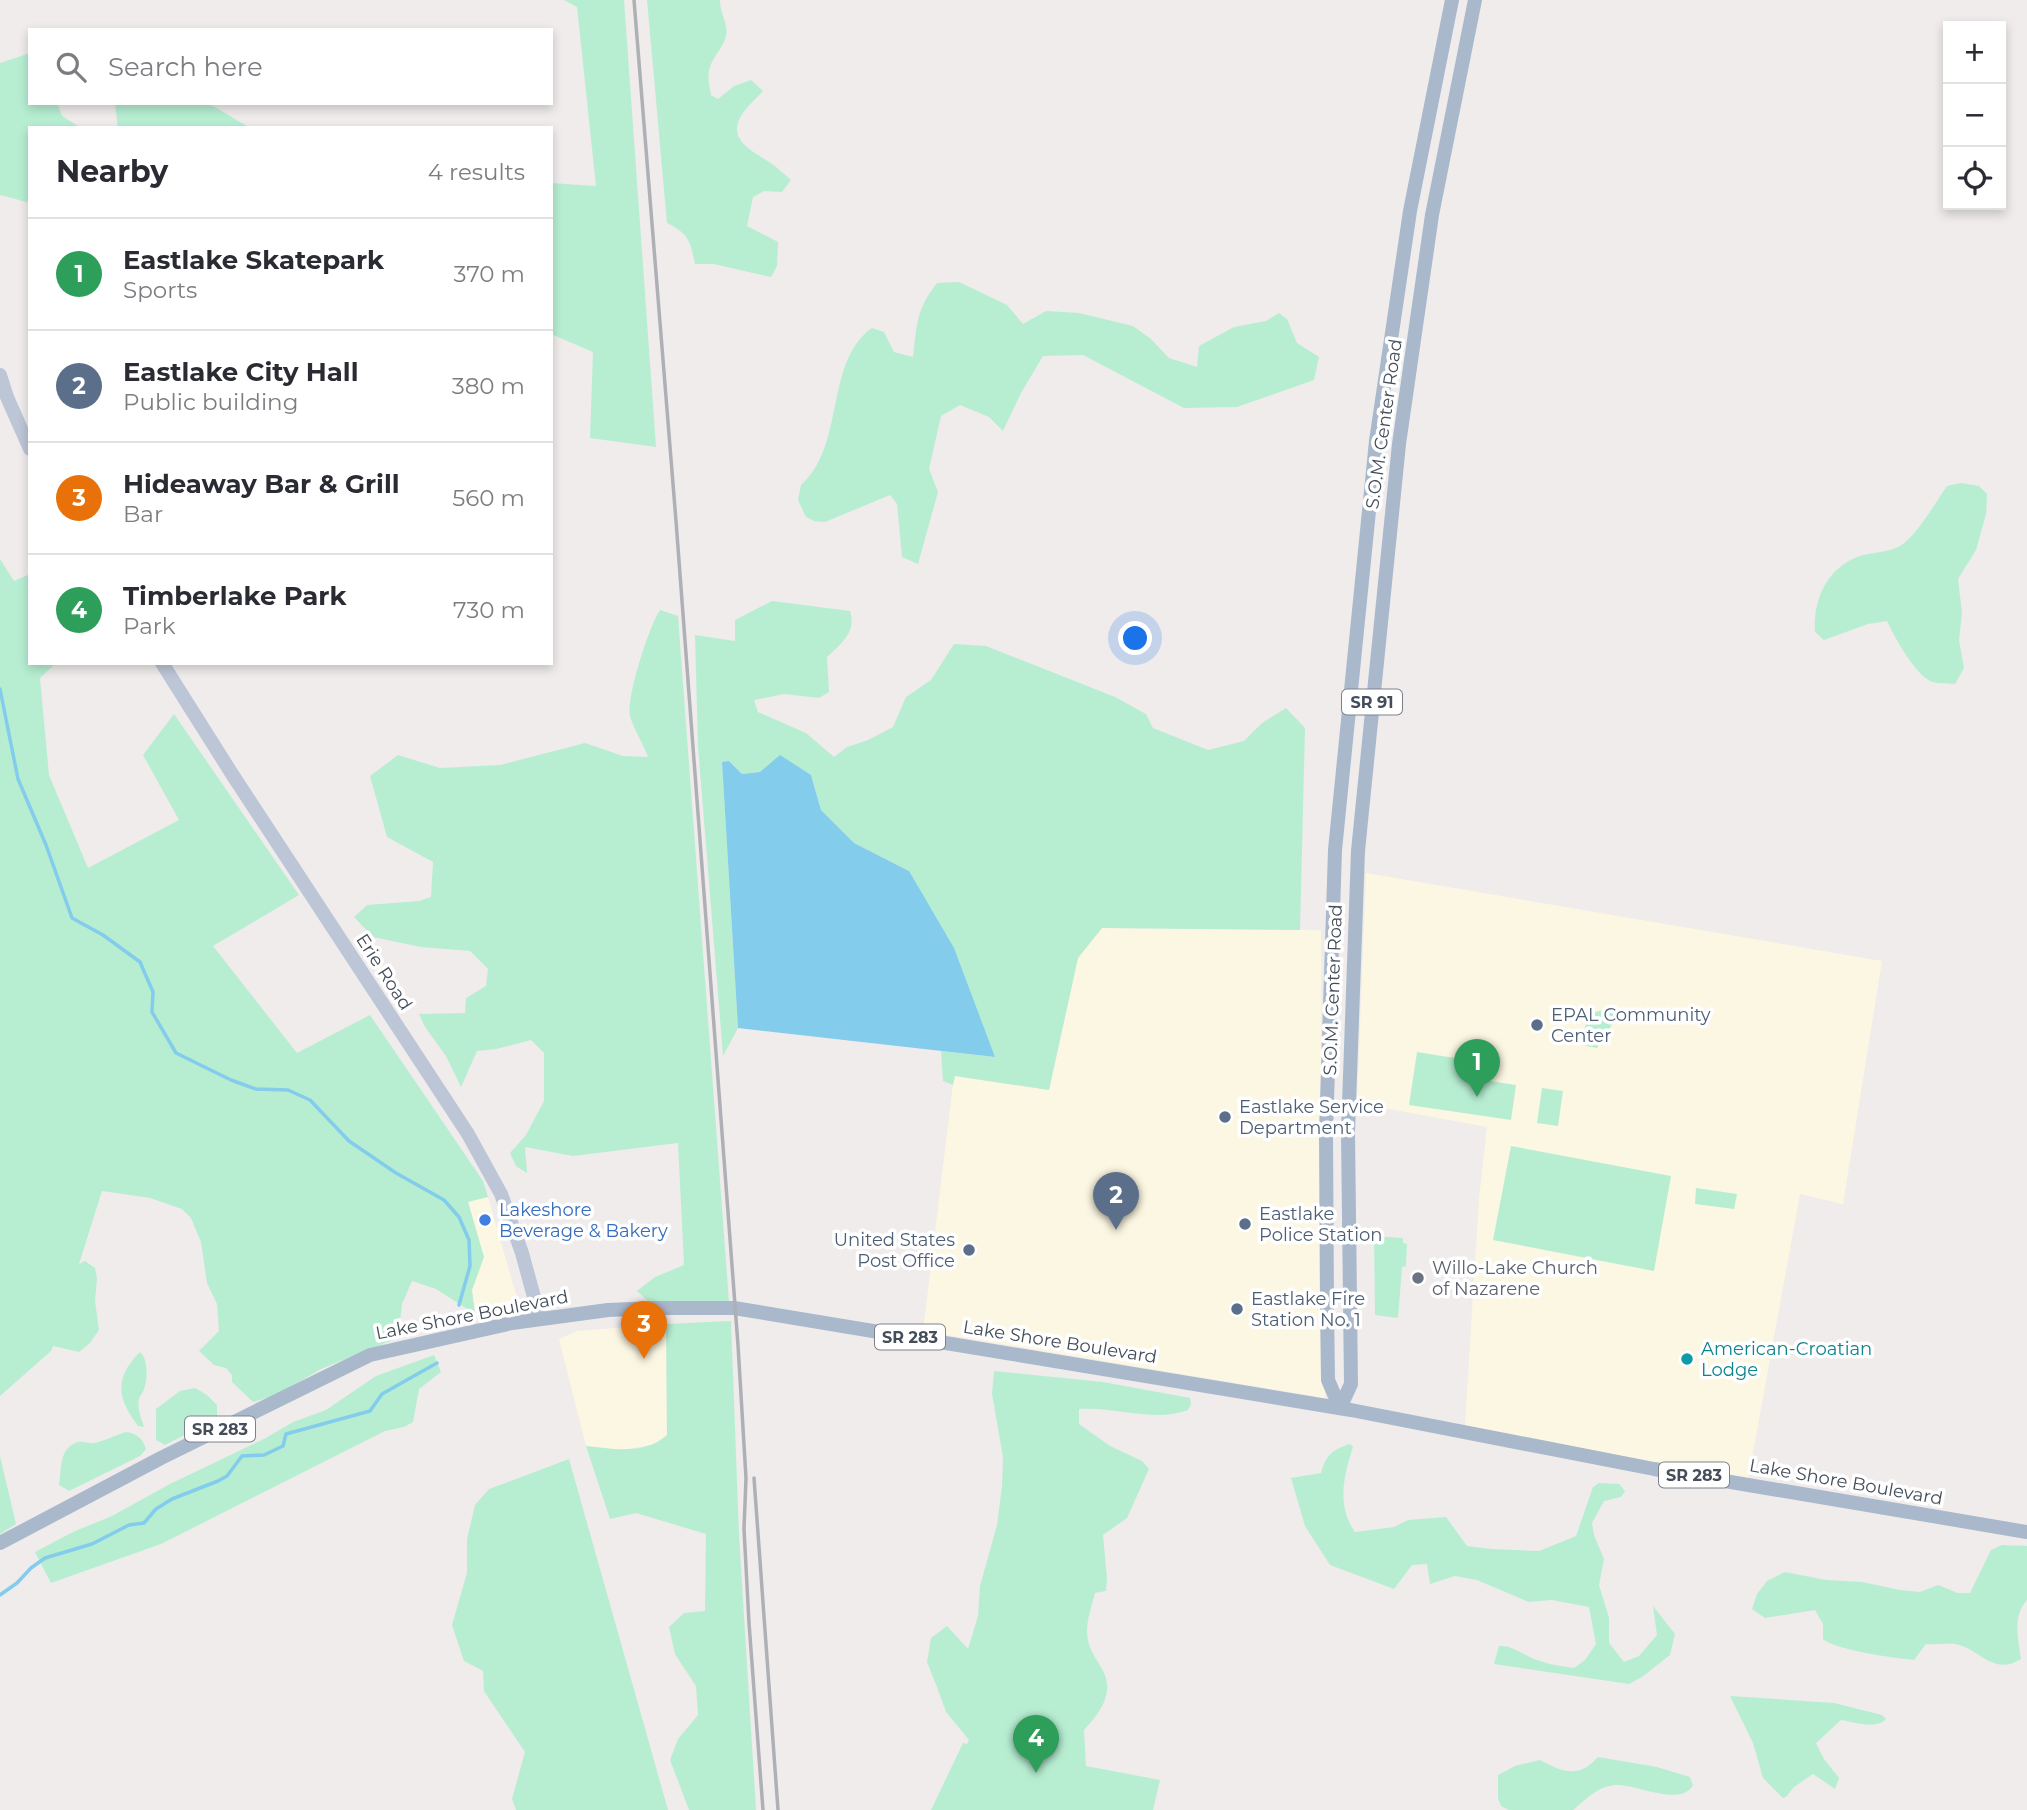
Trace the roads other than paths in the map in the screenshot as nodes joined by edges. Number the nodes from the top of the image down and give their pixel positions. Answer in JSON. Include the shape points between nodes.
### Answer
{"nodes":[{"id":1,"x":1452,"y":0,"type":"edge"},
{"id":2,"x":1475,"y":0,"type":"edge"},
{"id":3,"x":0,"y":375,"type":"edge"},
{"id":4,"x":28,"y":444,"type":"edge"},
{"id":5,"x":163,"y":665,"type":"edge"},
{"id":6,"x":540,"y":1319,"type":"junction"},
{"id":7,"x":1340,"y":1408,"type":"junction"},
{"id":8,"x":2027,"y":1532,"type":"edge"},
{"id":9,"x":0,"y":1543,"type":"edge"}],
"edges":[{"from":1,"to":7,"type":"main road","name":"S.O.M. Center Road","number":"SR 91","via":[[1410,211],[1376,441],[1335,850],[1326,1132],[1327,1307],[1328,1380]]},
{"from":2,"to":7,"type":"main road","name":"S.O.M. Center Road","number":"SR 91","via":[[1432,215],[1399,444],[1372,696],[1351,1006],[1351,1384]]},
{"from":3,"to":4,"type":"street"},
{"from":5,"to":6,"type":"street","name":"Erie Road","via":[[468,1134],[501,1194]]},
{"from":6,"to":7,"type":"main road","name":"Lake Shore Boulevard","number":"SR 283","via":[[608,1310],[734,1308]]},
{"from":6,"to":9,"type":"main road","name":"Lake Shore Boulevard","number":"SR 283","via":[[370,1355]]},
{"from":7,"to":8,"type":"main road","name":"Lake Shore Boulevard","number":"SR 283","via":[[1654,1469]]}]}
